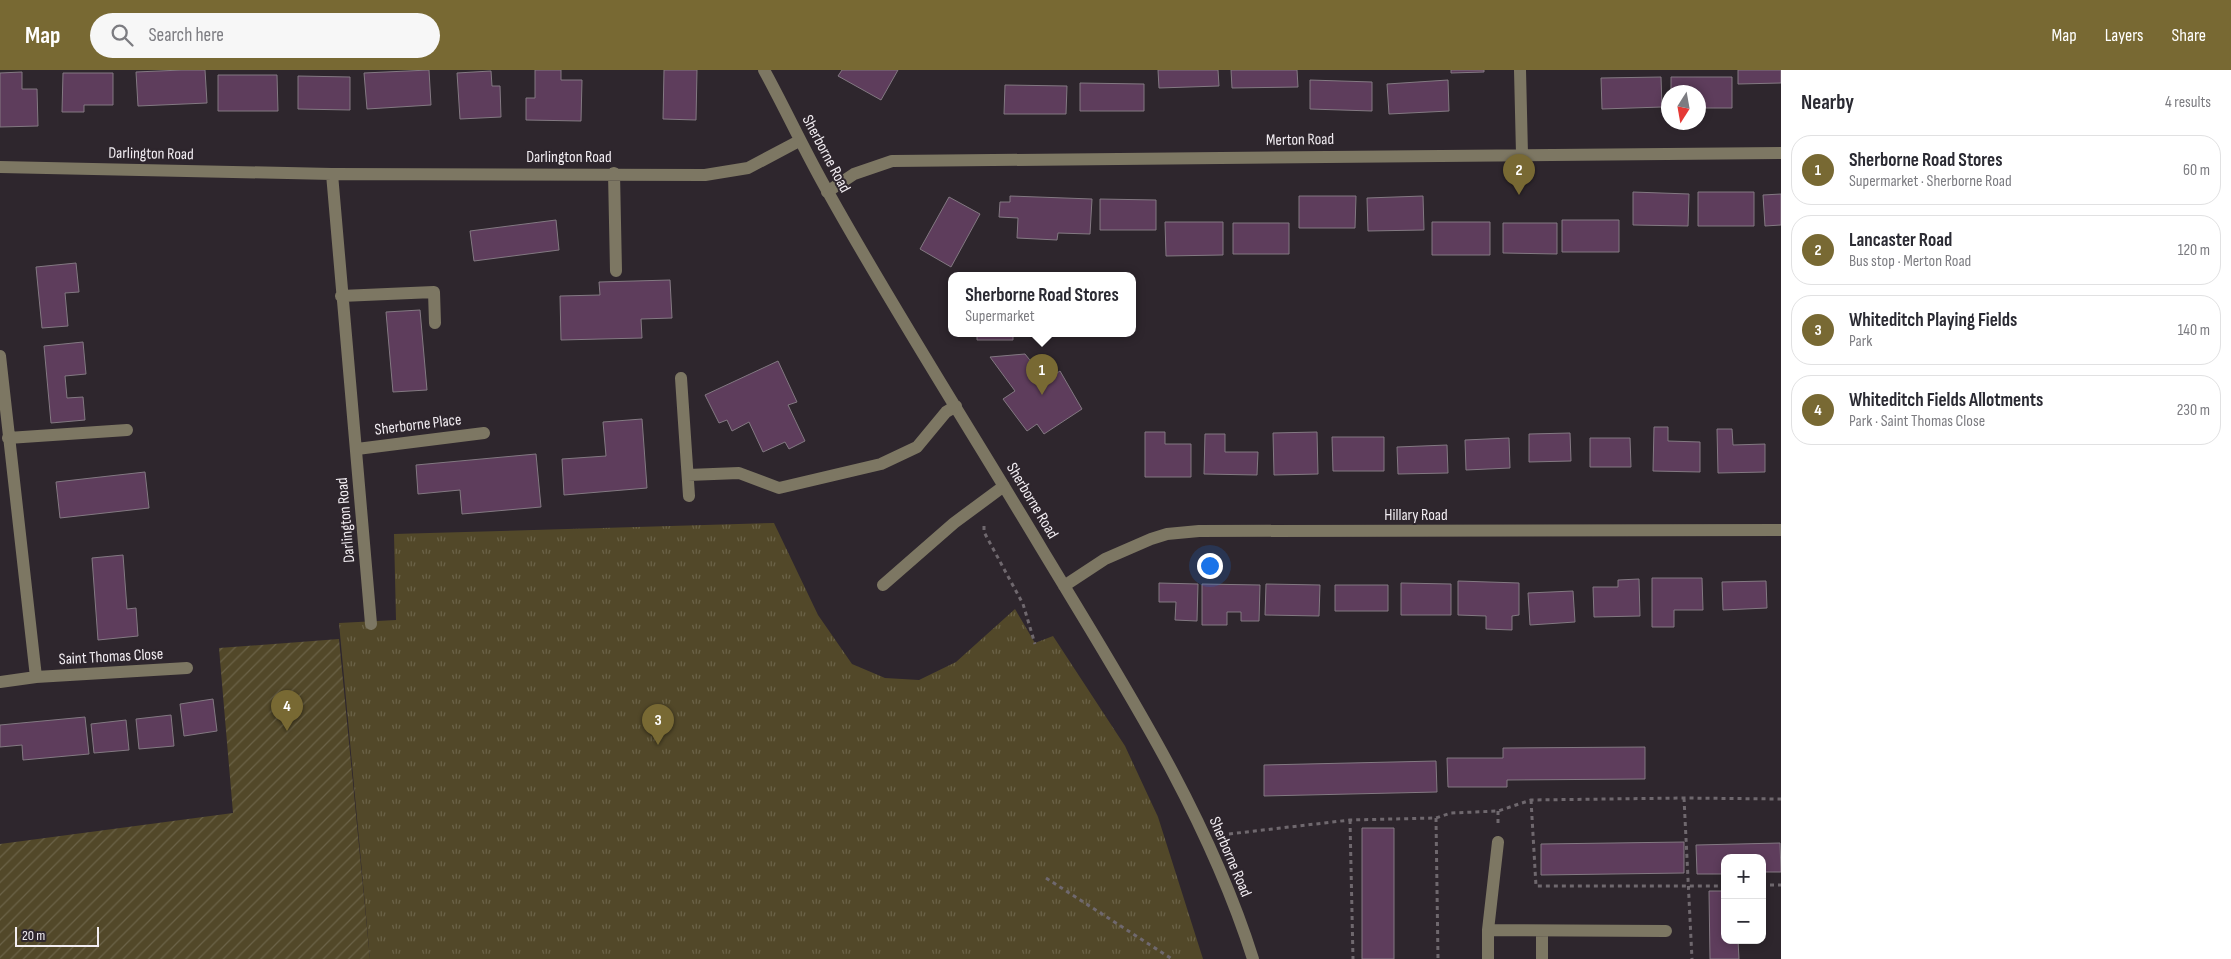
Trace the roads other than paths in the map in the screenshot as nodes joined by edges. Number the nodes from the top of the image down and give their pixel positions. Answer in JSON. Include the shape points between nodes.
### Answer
{"nodes":[{"id":1,"x":764,"y":70,"type":"edge"},
{"id":2,"x":1520,"y":70,"type":"edge"},
{"id":3,"x":799,"y":141,"type":"junction"},
{"id":4,"x":1781,"y":153,"type":"edge"},
{"id":5,"x":1522,"y":154,"type":"junction"},
{"id":6,"x":0,"y":167,"type":"edge"},
{"id":7,"x":614,"y":173,"type":"junction"},
{"id":8,"x":332,"y":174,"type":"junction"},
{"id":9,"x":827,"y":192,"type":"junction"},
{"id":10,"x":616,"y":271,"type":"dead end"},
{"id":11,"x":341,"y":296,"type":"junction"},
{"id":12,"x":435,"y":323,"type":"dead end"},
{"id":13,"x":0,"y":356,"type":"edge"},
{"id":14,"x":681,"y":378,"type":"dead end"},
{"id":15,"x":956,"y":406,"type":"junction"},
{"id":16,"x":127,"y":430,"type":"dead end"},
{"id":17,"x":484,"y":433,"type":"dead end"},
{"id":18,"x":8,"y":438,"type":"junction"},
{"id":19,"x":357,"y":449,"type":"junction"},
{"id":20,"x":688,"y":475,"type":"junction"},
{"id":21,"x":1004,"y":486,"type":"junction"},
{"id":22,"x":689,"y":496,"type":"dead end"},
{"id":23,"x":1781,"y":530,"type":"edge"},
{"id":24,"x":883,"y":585,"type":"dead end"},
{"id":25,"x":1064,"y":586,"type":"junction"},
{"id":26,"x":371,"y":624,"type":"dead end"},
{"id":27,"x":187,"y":668,"type":"dead end"},
{"id":28,"x":36,"y":677,"type":"junction"},
{"id":29,"x":0,"y":682,"type":"edge"},
{"id":30,"x":1498,"y":842,"type":"dead end"},
{"id":31,"x":1488,"y":930,"type":"junction"},
{"id":32,"x":1542,"y":931,"type":"junction"},
{"id":33,"x":1666,"y":931,"type":"dead end"},
{"id":34,"x":1253,"y":959,"type":"edge"},
{"id":35,"x":1488,"y":959,"type":"edge"},
{"id":36,"x":1542,"y":959,"type":"edge"}],
"edges":[{"from":1,"to":3,"type":"street","name":"Sherborne Road"},
{"from":2,"to":5,"type":"street"},
{"from":3,"to":7,"type":"street","name":"Darlington Road","via":[[748,168],[705,174]]},
{"from":3,"to":9,"type":"street","name":"Sherborne Road"},
{"from":4,"to":5,"type":"street","name":"Merton Road"},
{"from":5,"to":9,"type":"street","name":"Merton Road","via":[[892,161],[854,174]]},
{"from":6,"to":8,"type":"street","name":"Darlington Road"},
{"from":7,"to":8,"type":"street","name":"Darlington Road"},
{"from":7,"to":10,"type":"street"},
{"from":8,"to":11,"type":"street","name":"Darlington Road"},
{"from":9,"to":15,"type":"street","name":"Sherborne Road"},
{"from":11,"to":12,"type":"street","via":[[434,292]]},
{"from":11,"to":19,"type":"street","name":"Darlington Road"},
{"from":13,"to":18,"type":"street","name":"Saint Thomas Close"},
{"from":14,"to":20,"type":"street"},
{"from":15,"to":20,"type":"street","via":[[946,412],[917,447],[880,464],[779,488],[739,473]]},
{"from":15,"to":21,"type":"street","name":"Sherborne Road"},
{"from":16,"to":18,"type":"street"},
{"from":17,"to":19,"type":"street","name":"Sherborne Place"},
{"from":18,"to":28,"type":"street","name":"Saint Thomas Close"},
{"from":19,"to":26,"type":"street","name":"Darlington Road"},
{"from":20,"to":22,"type":"street"},
{"from":21,"to":24,"type":"street","via":[[954,523]]},
{"from":21,"to":25,"type":"street","name":"Sherborne Road"},
{"from":23,"to":25,"type":"street","name":"Hillary Road","via":[[1199,531],[1151,539],[1105,559]]},
{"from":25,"to":34,"type":"street","name":"Sherborne Road","via":[[1182,790],[1208,843]]},
{"from":27,"to":28,"type":"street","name":"Saint Thomas Close"},
{"from":28,"to":29,"type":"street","name":"Saint Thomas Close"},
{"from":30,"to":31,"type":"street"},
{"from":31,"to":32,"type":"street"},
{"from":31,"to":35,"type":"street"},
{"from":32,"to":33,"type":"street"},
{"from":32,"to":36,"type":"street"}]}
